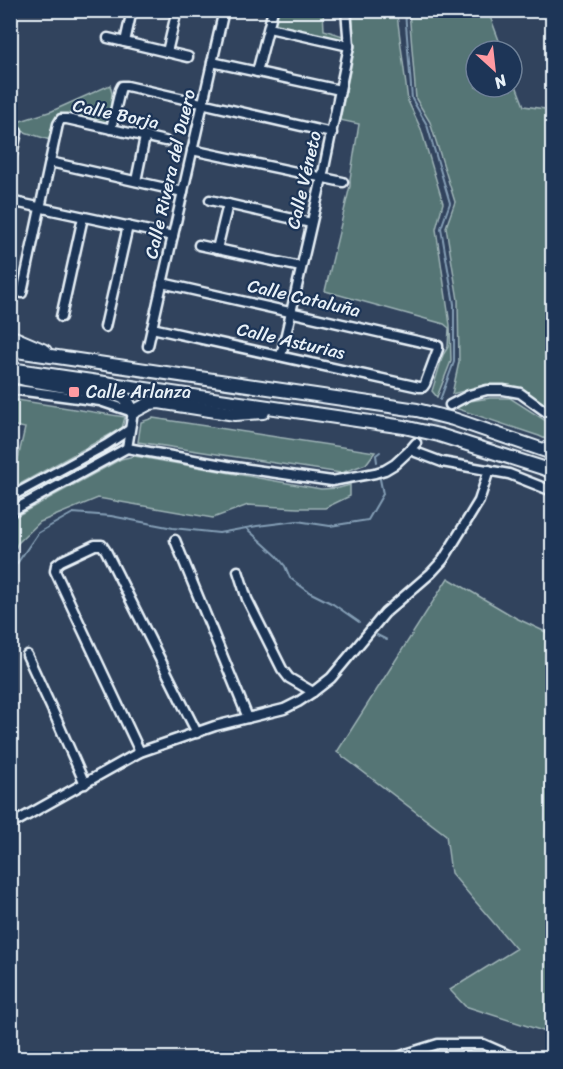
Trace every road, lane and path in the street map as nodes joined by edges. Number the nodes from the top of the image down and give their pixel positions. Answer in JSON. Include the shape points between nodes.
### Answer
{"nodes":[{"id":1,"x":132,"y":10,"type":"edge"},
{"id":2,"x":177,"y":10,"type":"edge"},
{"id":3,"x":224,"y":10,"type":"edge"},
{"id":4,"x":273,"y":10,"type":"edge"},
{"id":5,"x":346,"y":10,"type":"edge"},
{"id":6,"x":269,"y":28,"type":"junction"},
{"id":7,"x":108,"y":38,"type":"dead end"},
{"id":8,"x":125,"y":42,"type":"junction"},
{"id":9,"x":349,"y":46,"type":"junction"},
{"id":10,"x":167,"y":52,"type":"junction"},
{"id":11,"x":188,"y":57,"type":"dead end"},
{"id":12,"x":212,"y":62,"type":"junction"},
{"id":13,"x":257,"y":72,"type":"junction"},
{"id":14,"x":340,"y":90,"type":"junction"},
{"id":15,"x":204,"y":105,"type":"junction"},
{"id":16,"x":111,"y":129,"type":"junction"},
{"id":17,"x":17,"y":132,"type":"dead end"},
{"id":18,"x":332,"y":133,"type":"junction"},
{"id":19,"x":145,"y":137,"type":"junction"},
{"id":20,"x":165,"y":141,"type":"dead end"},
{"id":21,"x":192,"y":150,"type":"junction"},
{"id":22,"x":50,"y":162,"type":"junction"},
{"id":23,"x":10,"y":163,"type":"edge"},
{"id":24,"x":322,"y":178,"type":"junction"},
{"id":25,"x":136,"y":181,"type":"junction"},
{"id":26,"x":343,"y":182,"type":"dead end"},
{"id":27,"x":183,"y":192,"type":"junction"},
{"id":28,"x":210,"y":200,"type":"dead end"},
{"id":29,"x":10,"y":201,"type":"edge"},
{"id":30,"x":228,"y":204,"type":"junction"},
{"id":31,"x":40,"y":207,"type":"junction"},
{"id":32,"x":83,"y":216,"type":"junction"},
{"id":33,"x":311,"y":223,"type":"junction"},
{"id":34,"x":128,"y":226,"type":"junction"},
{"id":35,"x":173,"y":236,"type":"junction"},
{"id":36,"x":199,"y":245,"type":"dead end"},
{"id":37,"x":217,"y":249,"type":"junction"},
{"id":38,"x":301,"y":267,"type":"junction"},
{"id":39,"x":162,"y":283,"type":"junction"},
{"id":40,"x":22,"y":293,"type":"dead end"},
{"id":41,"x":291,"y":312,"type":"junction"},
{"id":42,"x":61,"y":316,"type":"dead end"},
{"id":43,"x":105,"y":327,"type":"dead end"},
{"id":44,"x":152,"y":328,"type":"junction"},
{"id":45,"x":10,"y":336,"type":"edge"},
{"id":46,"x":148,"y":346,"type":"dead end"},
{"id":47,"x":10,"y":350,"type":"edge"},
{"id":48,"x":54,"y":356,"type":"junction"},
{"id":49,"x":281,"y":356,"type":"junction"},
{"id":50,"x":10,"y":369,"type":"edge"},
{"id":51,"x":10,"y":375,"type":"edge"},
{"id":52,"x":423,"y":387,"type":"joint"},
{"id":53,"x":10,"y":388,"type":"edge"},
{"id":54,"x":450,"y":405,"type":"tunnel mouth"},
{"id":55,"x":286,"y":410,"type":"junction"},
{"id":56,"x":133,"y":412,"type":"junction"},
{"id":57,"x":552,"y":416,"type":"edge"},
{"id":58,"x":129,"y":430,"type":"junction"},
{"id":59,"x":106,"y":445,"type":"junction"},
{"id":60,"x":127,"y":448,"type":"junction"},
{"id":61,"x":552,"y":453,"type":"edge"},
{"id":62,"x":112,"y":456,"type":"junction"},
{"id":63,"x":489,"y":470,"type":"junction"},
{"id":64,"x":552,"y":472,"type":"edge"},
{"id":65,"x":552,"y":492,"type":"edge"},
{"id":66,"x":10,"y":497,"type":"edge"},
{"id":67,"x":10,"y":512,"type":"edge"},
{"id":68,"x":175,"y":540,"type":"dead end"},
{"id":69,"x":238,"y":571,"type":"dead end"},
{"id":70,"x":27,"y":655,"type":"dead end"},
{"id":71,"x":313,"y":692,"type":"junction"},
{"id":72,"x":248,"y":718,"type":"junction"},
{"id":73,"x":197,"y":733,"type":"junction"},
{"id":74,"x":140,"y":752,"type":"junction"},
{"id":75,"x":85,"y":784,"type":"junction"},
{"id":76,"x":10,"y":825,"type":"edge"},
{"id":77,"x":396,"y":1059,"type":"edge"},
{"id":78,"x":515,"y":1059,"type":"edge"}],
"edges":[{"from":1,"to":8,"type":"street"},
{"from":2,"to":10,"type":"street"},
{"from":3,"to":12,"type":"street","name":"Calle Rivera del Duero"},
{"from":4,"to":6,"type":"street"},
{"from":5,"to":9,"type":"street","name":"Calle Véneto"},
{"from":6,"to":9,"type":"street"},
{"from":6,"to":13,"type":"street"},
{"from":7,"to":8,"type":"street"},
{"from":8,"to":10,"type":"street"},
{"from":9,"to":14,"type":"street","name":"Calle Véneto"},
{"from":10,"to":11,"type":"street"},
{"from":12,"to":13,"type":"street"},
{"from":12,"to":15,"type":"street","name":"Calle Rivera del Duero"},
{"from":13,"to":14,"type":"street"},
{"from":14,"to":18,"type":"street","name":"Calle Véneto"},
{"from":15,"to":16,"type":"street","via":[[122,86]]},
{"from":15,"to":18,"type":"street"},
{"from":15,"to":21,"type":"street","name":"Calle Rivera del Duero"},
{"from":16,"to":19,"type":"street","name":"Calle Borja"},
{"from":16,"to":22,"type":"street","name":"Calle Borja","via":[[61,119]]},
{"from":17,"to":23,"type":"street"},
{"from":18,"to":24,"type":"street","name":"Calle Véneto"},
{"from":19,"to":20,"type":"street","name":"Calle Borja"},
{"from":19,"to":25,"type":"street"},
{"from":21,"to":24,"type":"street"},
{"from":21,"to":27,"type":"street","name":"Calle Rivera del Duero"},
{"from":22,"to":25,"type":"street"},
{"from":22,"to":31,"type":"street"},
{"from":24,"to":26,"type":"street"},
{"from":24,"to":33,"type":"street","name":"Calle Véneto"},
{"from":25,"to":27,"type":"street"},
{"from":27,"to":35,"type":"street","name":"Calle Rivera del Duero"},
{"from":28,"to":30,"type":"street"},
{"from":29,"to":31,"type":"street"},
{"from":30,"to":33,"type":"street"},
{"from":30,"to":37,"type":"street"},
{"from":31,"to":32,"type":"street"},
{"from":31,"to":40,"type":"street"},
{"from":32,"to":34,"type":"street"},
{"from":32,"to":42,"type":"street"},
{"from":33,"to":38,"type":"street","name":"Calle Véneto"},
{"from":34,"to":35,"type":"street"},
{"from":34,"to":43,"type":"street"},
{"from":35,"to":39,"type":"street","name":"Calle Rivera del Duero"},
{"from":36,"to":37,"type":"street"},
{"from":37,"to":38,"type":"street"},
{"from":38,"to":41,"type":"street","name":"Calle Véneto"},
{"from":39,"to":41,"type":"street","name":"Calle Cataluña"},
{"from":39,"to":44,"type":"street","name":"Calle Rivera del Duero"},
{"from":41,"to":49,"type":"street","name":"Calle Véneto"},
{"from":41,"to":52,"type":"street","name":"Calle Cataluña","via":[[438,346]]},
{"from":44,"to":46,"type":"street","name":"Calle Rivera del Duero"},
{"from":44,"to":49,"type":"street","name":"Calle Asturias"},
{"from":45,"to":48,"type":"highway"},
{"from":47,"to":48,"type":"highway"},
{"from":48,"to":61,"type":"highway","via":[[417,410]]},
{"from":49,"to":52,"type":"street","name":"Calle Asturias"},
{"from":50,"to":55,"type":"highway"},
{"from":51,"to":56,"type":"highway","via":[[118,395],[125,398]]},
{"from":53,"to":56,"type":"street","via":[[100,401]]},
{"from":54,"to":57,"type":"street","via":[[469,395],[503,390],[520,393]]},
{"from":55,"to":56,"type":"highway","via":[[235,414],[159,402]]},
{"from":55,"to":64,"type":"highway","via":[[439,435]]},
{"from":56,"to":58,"type":"street"},
{"from":58,"to":59,"type":"street"},
{"from":58,"to":60,"type":"street"},
{"from":59,"to":62,"type":"street","via":[[106,452]]},
{"from":59,"to":66,"type":"street"},
{"from":60,"to":62,"type":"street"},
{"from":60,"to":63,"type":"street","via":[[332,481],[385,470],[413,446],[442,462]]},
{"from":62,"to":67,"type":"street"},
{"from":63,"to":65,"type":"street"},
{"from":63,"to":71,"type":"street","via":[[479,501],[443,560],[385,613],[331,678]]},
{"from":68,"to":72,"type":"street"},
{"from":69,"to":71,"type":"street","via":[[247,599],[282,669],[289,678]]},
{"from":70,"to":75,"type":"street"},
{"from":71,"to":72,"type":"street","via":[[284,709]]},
{"from":72,"to":73,"type":"street"},
{"from":73,"to":74,"type":"street"},
{"from":73,"to":74,"type":"street","via":[[106,551],[102,545],[95,545],[61,561],[55,571]]},
{"from":74,"to":75,"type":"street"},
{"from":75,"to":76,"type":"street"},
{"from":77,"to":78,"type":"street","via":[[438,1044],[483,1044]]}]}
